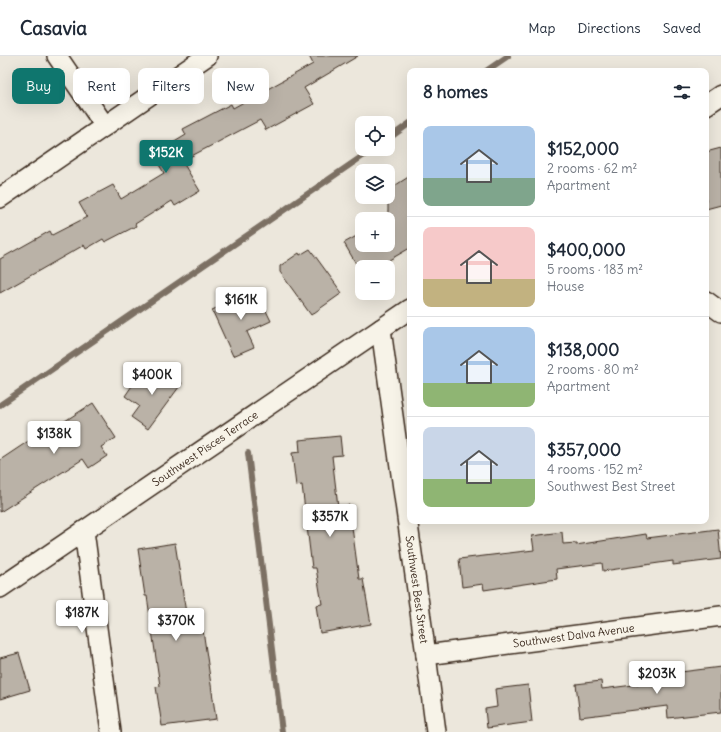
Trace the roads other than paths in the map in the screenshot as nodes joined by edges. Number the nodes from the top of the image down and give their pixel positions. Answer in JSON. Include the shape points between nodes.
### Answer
{"nodes":[{"id":1,"x":56,"y":56,"type":"edge"},
{"id":2,"x":207,"y":56,"type":"edge"},
{"id":3,"x":721,"y":95,"type":"edge"},
{"id":4,"x":709,"y":103,"type":"edge"},
{"id":5,"x":105,"y":126,"type":"junction"},
{"id":6,"x":0,"y":198,"type":"edge"},
{"id":7,"x":709,"y":303,"type":"edge"},
{"id":8,"x":407,"y":311,"type":"edge"},
{"id":9,"x":721,"y":312,"type":"edge"},
{"id":10,"x":381,"y":329,"type":"junction"},
{"id":11,"x":407,"y":517,"type":"edge"},
{"id":12,"x":408,"y":524,"type":"edge"},
{"id":13,"x":84,"y":531,"type":"junction"},
{"id":14,"x":0,"y":588,"type":"edge"},
{"id":15,"x":721,"y":616,"type":"edge"},
{"id":16,"x":426,"y":655,"type":"junction"},
{"id":17,"x":111,"y":732,"type":"edge"},
{"id":18,"x":436,"y":732,"type":"edge"}],
"edges":[{"from":1,"to":5,"type":"street"},
{"from":2,"to":5,"type":"street"},
{"from":3,"to":4,"type":"street"},
{"from":5,"to":6,"type":"street"},
{"from":7,"to":9,"type":"street"},
{"from":8,"to":10,"type":"street","name":"Southwest Pisces Terrace"},
{"from":10,"to":11,"type":"street","name":"Southwest Best Street"},
{"from":10,"to":13,"type":"street","name":"Southwest Pisces Terrace"},
{"from":12,"to":16,"type":"street","name":"Southwest Best Street"},
{"from":13,"to":14,"type":"street","name":"Southwest Pisces Terrace"},
{"from":13,"to":17,"type":"street"},
{"from":15,"to":16,"type":"street","name":"Southwest Dalva Avenue"},
{"from":16,"to":18,"type":"street","name":"Southwest Best Street"}]}
